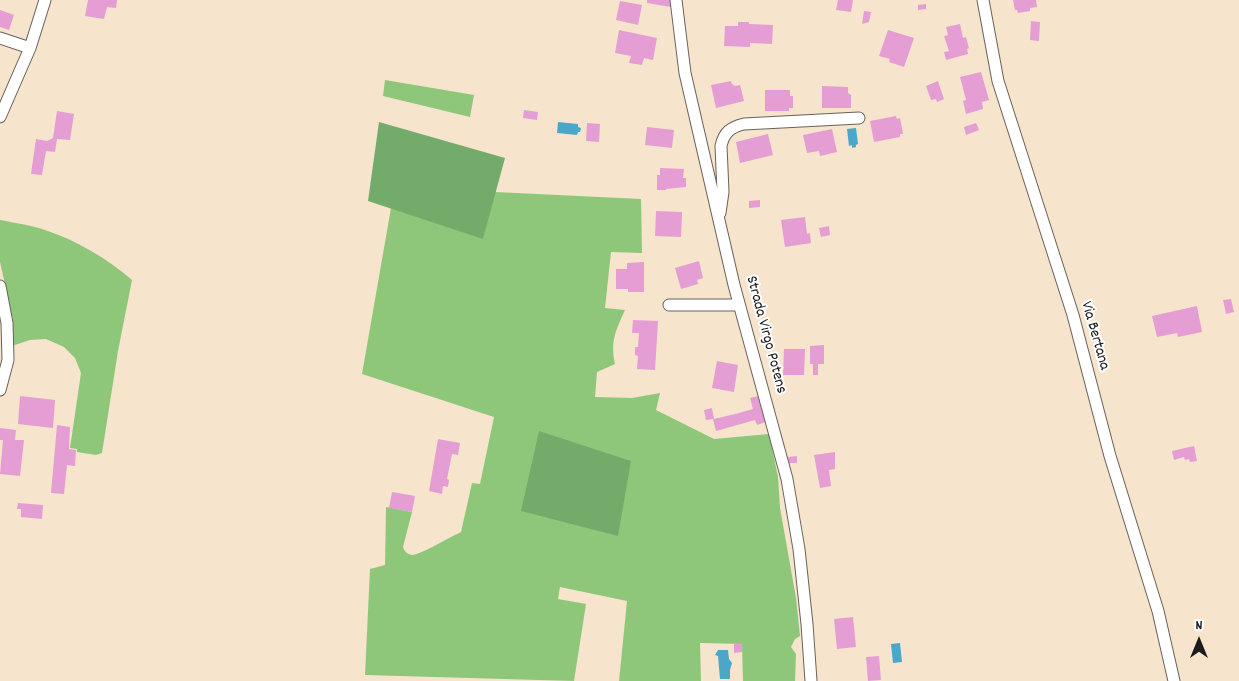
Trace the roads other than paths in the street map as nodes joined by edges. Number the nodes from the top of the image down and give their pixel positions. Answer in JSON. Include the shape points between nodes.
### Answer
{"nodes":[{"id":1,"x":45,"y":0,"type":"edge"},
{"id":2,"x":676,"y":0,"type":"edge"},
{"id":3,"x":983,"y":0,"type":"edge"},
{"id":4,"x":0,"y":38,"type":"edge"},
{"id":5,"x":30,"y":48,"type":"junction"},
{"id":6,"x":0,"y":117,"type":"edge"},
{"id":7,"x":859,"y":118,"type":"dead end"},
{"id":8,"x":719,"y":219,"type":"junction"},
{"id":9,"x":0,"y":286,"type":"edge"},
{"id":10,"x":669,"y":305,"type":"dead end"},
{"id":11,"x":739,"y":305,"type":"junction"},
{"id":12,"x":0,"y":390,"type":"edge"},
{"id":13,"x":811,"y":681,"type":"edge"},
{"id":14,"x":1174,"y":681,"type":"edge"}],
"edges":[{"from":1,"to":5,"type":"street"},
{"from":2,"to":8,"type":"street","name":"Strada Virgo Potens","via":[[685,73]]},
{"from":3,"to":14,"type":"street","name":"Via Bertana","via":[[998,81],[1073,315],[1110,456],[1158,611]]},
{"from":4,"to":5,"type":"street"},
{"from":5,"to":6,"type":"street"},
{"from":7,"to":8,"type":"street","via":[[744,124],[728,131],[721,146],[723,192]]},
{"from":8,"to":11,"type":"street","name":"Strada Virgo Potens"},
{"from":9,"to":12,"type":"street","via":[[7,324],[8,360]]},
{"from":10,"to":11,"type":"street"},
{"from":11,"to":13,"type":"street","name":"Strada Virgo Potens","via":[[787,479],[799,549]]}]}
